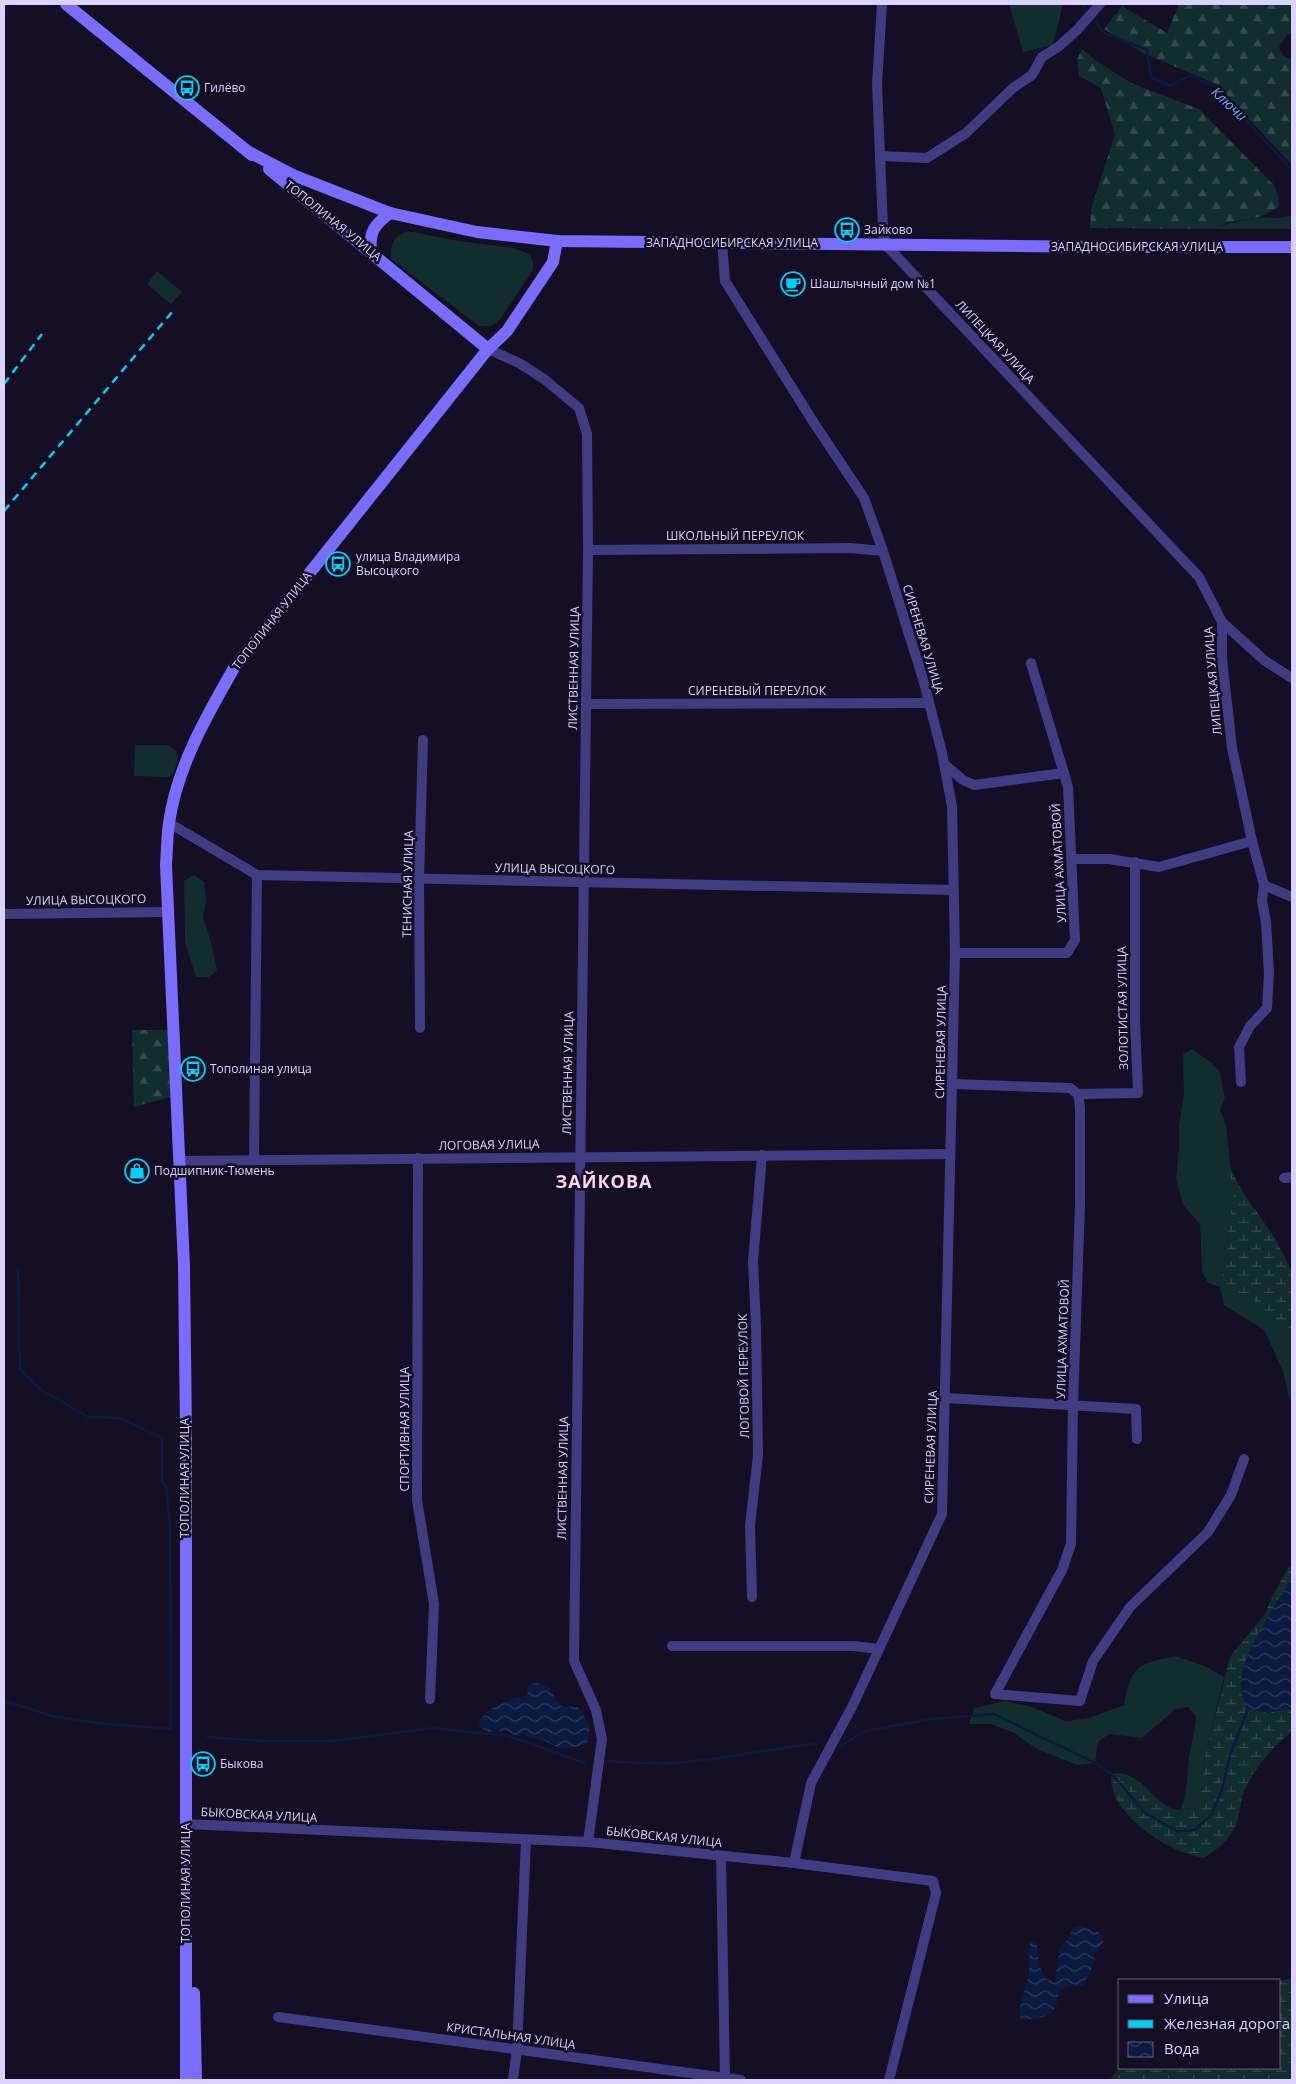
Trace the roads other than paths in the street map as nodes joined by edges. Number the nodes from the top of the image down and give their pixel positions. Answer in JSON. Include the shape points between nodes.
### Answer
{"nodes":[{"id":1,"x":66,"y":4,"type":"edge"},
{"id":2,"x":882,"y":4,"type":"edge"},
{"id":3,"x":1100,"y":4,"type":"edge"},
{"id":4,"x":247,"y":150,"type":"junction"},
{"id":5,"x":880,"y":156,"type":"junction"},
{"id":6,"x":390,"y":213,"type":"junction"},
{"id":7,"x":558,"y":242,"type":"junction"},
{"id":8,"x":722,"y":242,"type":"junction"},
{"id":9,"x":886,"y":244,"type":"junction"},
{"id":10,"x":1292,"y":248,"type":"edge"},
{"id":11,"x":371,"y":252,"type":"junction"},
{"id":12,"x":488,"y":349,"type":"junction"},
{"id":13,"x":588,"y":550,"type":"junction"},
{"id":14,"x":883,"y":551,"type":"junction"},
{"id":15,"x":1222,"y":622,"type":"junction"},
{"id":16,"x":1031,"y":662,"type":"dead end"},
{"id":17,"x":1292,"y":678,"type":"edge"},
{"id":18,"x":929,"y":703,"type":"junction"},
{"id":19,"x":586,"y":704,"type":"junction"},
{"id":20,"x":423,"y":740,"type":"dead end"},
{"id":21,"x":944,"y":764,"type":"junction"},
{"id":22,"x":1064,"y":773,"type":"junction"},
{"id":23,"x":169,"y":823,"type":"junction"},
{"id":24,"x":1252,"y":841,"type":"junction"},
{"id":25,"x":1073,"y":859,"type":"junction"},
{"id":26,"x":1134,"y":862,"type":"junction"},
{"id":27,"x":257,"y":875,"type":"junction"},
{"id":28,"x":420,"y":879,"type":"junction"},
{"id":29,"x":583,"y":882,"type":"junction"},
{"id":30,"x":1264,"y":884,"type":"junction"},
{"id":31,"x":954,"y":890,"type":"junction"},
{"id":32,"x":1292,"y":897,"type":"edge"},
{"id":33,"x":169,"y":912,"type":"junction"},
{"id":34,"x":4,"y":914,"type":"edge"},
{"id":35,"x":955,"y":953,"type":"junction"},
{"id":36,"x":420,"y":1028,"type":"dead end"},
{"id":37,"x":1241,"y":1082,"type":"dead end"},
{"id":38,"x":953,"y":1084,"type":"junction"},
{"id":39,"x":1078,"y":1094,"type":"junction"},
{"id":40,"x":949,"y":1154,"type":"junction"},
{"id":41,"x":762,"y":1155,"type":"junction"},
{"id":42,"x":579,"y":1156,"type":"junction"},
{"id":43,"x":418,"y":1158,"type":"junction"},
{"id":44,"x":254,"y":1160,"type":"junction"},
{"id":45,"x":180,"y":1161,"type":"junction"},
{"id":46,"x":946,"y":1398,"type":"junction"},
{"id":47,"x":1073,"y":1405,"type":"junction"},
{"id":48,"x":1138,"y":1439,"type":"dead end"},
{"id":49,"x":1244,"y":1459,"type":"dead end"},
{"id":50,"x":752,"y":1597,"type":"dead end"},
{"id":51,"x":672,"y":1646,"type":"dead end"},
{"id":52,"x":879,"y":1649,"type":"junction"},
{"id":53,"x":430,"y":1699,"type":"dead end"},
{"id":54,"x":186,"y":1824,"type":"junction"},
{"id":55,"x":526,"y":1840,"type":"junction"},
{"id":56,"x":588,"y":1842,"type":"junction"},
{"id":57,"x":721,"y":1856,"type":"junction"},
{"id":58,"x":794,"y":1864,"type":"junction"},
{"id":59,"x":186,"y":1916,"type":"junction"},
{"id":60,"x":278,"y":2017,"type":"dead end"},
{"id":61,"x":517,"y":2049,"type":"junction"},
{"id":62,"x":725,"y":2078,"type":"junction"},
{"id":63,"x":186,"y":2080,"type":"edge"},
{"id":64,"x":196,"y":2080,"type":"edge"},
{"id":65,"x":513,"y":2080,"type":"edge"},
{"id":66,"x":741,"y":2080,"type":"edge"},
{"id":67,"x":889,"y":2080,"type":"edge"}],
"edges":[{"from":1,"to":4,"type":"main road"},
{"from":2,"to":5,"type":"street","via":[[877,84]]},
{"from":3,"to":5,"type":"street","via":[[1077,30],[1042,57],[1032,75],[1013,88],[966,133],[927,158]]},
{"from":4,"to":6,"type":"main road","name":"ЗАПАДНОСИБИРСКАЯ УЛИЦА","via":[[293,175]]},
{"from":4,"to":11,"type":"main road","name":"ТОПОЛИНАЯ УЛИЦА"},
{"from":5,"to":9,"type":"street"},
{"from":6,"to":7,"type":"main road","name":"ЗАПАДНОСИБИРСКАЯ УЛИЦА","via":[[476,232]]},
{"from":6,"to":11,"type":"main road","via":[[378,222],[369,238]]},
{"from":7,"to":8,"type":"main road","name":"ЗАПАДНОСИБИРСКАЯ УЛИЦА"},
{"from":7,"to":12,"type":"main road","name":"ТОПОЛИНАЯ УЛИЦА","via":[[553,262],[507,331]]},
{"from":8,"to":9,"type":"main road","name":"ЗАПАДНОСИБИРСКАЯ УЛИЦА"},
{"from":8,"to":14,"type":"street","name":"СИРЕНЕВАЯ УЛИЦА","via":[[726,281],[864,498]]},
{"from":9,"to":10,"type":"main road","name":"ЗАПАДНОСИБИРСКАЯ УЛИЦА"},
{"from":9,"to":15,"type":"street","name":"ЛИПЕЦКАЯ УЛИЦА","via":[[1199,577]]},
{"from":11,"to":12,"type":"main road","name":"ТОПОЛИНАЯ УЛИЦА"},
{"from":12,"to":13,"type":"street","name":"ЛИСТВЕННАЯ УЛИЦА","via":[[544,379],[579,408],[587,434]]},
{"from":12,"to":23,"type":"main road","name":"ТОПОЛИНАЯ УЛИЦА","via":[[234,668],[201,725],[176,793]]},
{"from":13,"to":14,"type":"street","name":"ШКОЛЬНЫЙ ПЕРЕУЛОК","via":[[850,548]]},
{"from":13,"to":19,"type":"street","name":"ЛИСТВЕННАЯ УЛИЦА"},
{"from":14,"to":18,"type":"street","name":"СИРЕНЕВАЯ УЛИЦА"},
{"from":15,"to":17,"type":"street","via":[[1265,661]]},
{"from":15,"to":24,"type":"street","name":"ЛИПЕЦКАЯ УЛИЦА","via":[[1222,658],[1232,748]]},
{"from":16,"to":22,"type":"street","name":"УЛИЦА АХМАТОВОЙ"},
{"from":18,"to":19,"type":"street","name":"СИРЕНЕВЫЙ ПЕРЕУЛОК"},
{"from":18,"to":21,"type":"street","name":"СИРЕНЕВАЯ УЛИЦА"},
{"from":19,"to":29,"type":"street","name":"ЛИСТВЕННАЯ УЛИЦА"},
{"from":20,"to":28,"type":"street","name":"ТЕНИСНАЯ УЛИЦА"},
{"from":21,"to":22,"type":"street","via":[[974,785]]},
{"from":21,"to":31,"type":"street","name":"СИРЕНЕВАЯ УЛИЦА","via":[[952,806]]},
{"from":22,"to":25,"type":"street","name":"УЛИЦА АХМАТОВОЙ","via":[[1068,787]]},
{"from":23,"to":27,"type":"street","name":"УЛИЦА ВЫСОЦКОГО"},
{"from":23,"to":33,"type":"main road","name":"ТОПОЛИНАЯ УЛИЦА","via":[[166,865]]},
{"from":24,"to":26,"type":"street","via":[[1159,867]]},
{"from":24,"to":30,"type":"street","name":"ЛИПЕЦКАЯ УЛИЦА"},
{"from":25,"to":26,"type":"street"},
{"from":25,"to":35,"type":"street","name":"УЛИЦА АХМАТОВОЙ","via":[[1075,940],[1067,953]]},
{"from":26,"to":39,"type":"street","name":"ЗОЛОТИСТАЯ УЛИЦА","via":[[1138,1093]]},
{"from":27,"to":28,"type":"street","name":"УЛИЦА ВЫСОЦКОГО"},
{"from":27,"to":44,"type":"street"},
{"from":28,"to":29,"type":"street","name":"УЛИЦА ВЫСОЦКОГО"},
{"from":28,"to":36,"type":"street","name":"ТЕНИСНАЯ УЛИЦА"},
{"from":29,"to":31,"type":"street","name":"УЛИЦА ВЫСОЦКОГО"},
{"from":29,"to":42,"type":"street","name":"ЛИСТВЕННАЯ УЛИЦА"},
{"from":30,"to":32,"type":"street"},
{"from":30,"to":37,"type":"street","name":"ЛИПЕЦКАЯ УЛИЦА","via":[[1262,901],[1269,973],[1267,1008],[1250,1026],[1239,1048]]},
{"from":31,"to":35,"type":"street","name":"СИРЕНЕВАЯ УЛИЦА"},
{"from":33,"to":34,"type":"street","name":"УЛИЦА ВЫСОЦКОГО"},
{"from":33,"to":45,"type":"main road","name":"ТОПОЛИНАЯ УЛИЦА","via":[[175,1109]]},
{"from":35,"to":38,"type":"street","name":"СИРЕНЕВАЯ УЛИЦА"},
{"from":38,"to":39,"type":"street","via":[[1070,1088]]},
{"from":38,"to":40,"type":"street","name":"СИРЕНЕВАЯ УЛИЦА"},
{"from":39,"to":47,"type":"street","name":"УЛИЦА АХМАТОВОЙ","via":[[1080,1204]]},
{"from":40,"to":41,"type":"street","name":"ЛОГОВАЯ УЛИЦА"},
{"from":40,"to":46,"type":"street","name":"СИРЕНЕВАЯ УЛИЦА"},
{"from":41,"to":42,"type":"street","name":"ЛОГОВАЯ УЛИЦА"},
{"from":41,"to":50,"type":"street","name":"ЛОГОВОЙ ПЕРЕУЛОК","via":[[753,1261],[758,1455],[750,1526]]},
{"from":42,"to":43,"type":"street","name":"ЛОГОВАЯ УЛИЦА"},
{"from":42,"to":56,"type":"street","name":"ЛИСТВЕННАЯ УЛИЦА","via":[[574,1661],[596,1710],[602,1739]]},
{"from":43,"to":44,"type":"street","name":"ЛОГОВАЯ УЛИЦА"},
{"from":43,"to":53,"type":"street","name":"СПОРТИВНАЯ УЛИЦА","via":[[417,1500],[434,1604]]},
{"from":44,"to":45,"type":"street","name":"ЛОГОВАЯ УЛИЦА"},
{"from":45,"to":54,"type":"main road","name":"ТОПОЛИНАЯ УЛИЦА","via":[[186,1434]]},
{"from":46,"to":47,"type":"street"},
{"from":46,"to":52,"type":"street","name":"СИРЕНЕВАЯ УЛИЦА","via":[[942,1514]]},
{"from":47,"to":48,"type":"street","via":[[1136,1409]]},
{"from":47,"to":49,"type":"street","name":"УЛИЦА АХМАТОВОЙ","via":[[1071,1544],[1062,1570],[995,1694],[1080,1701],[1092,1660],[1130,1607],[1208,1532],[1231,1495]]},
{"from":51,"to":52,"type":"street","via":[[853,1646]]},
{"from":52,"to":58,"type":"street","name":"СИРЕНЕВАЯ УЛИЦА","via":[[811,1783]]},
{"from":54,"to":55,"type":"street","name":"БЫКОВСКАЯ УЛИЦА"},
{"from":54,"to":59,"type":"main road","name":"ТОПОЛИНАЯ УЛИЦА"},
{"from":55,"to":56,"type":"street","name":"БЫКОВСКАЯ УЛИЦА"},
{"from":55,"to":61,"type":"street"},
{"from":56,"to":57,"type":"street","name":"БЫКОВСКАЯ УЛИЦА"},
{"from":57,"to":58,"type":"street","name":"БЫКОВСКАЯ УЛИЦА"},
{"from":57,"to":62,"type":"street"},
{"from":58,"to":67,"type":"street","name":"БЫКОВСКАЯ УЛИЦА","via":[[934,1881],[936,1893]]},
{"from":59,"to":63,"type":"main road","name":"ТОПОЛИНАЯ УЛИЦА"},
{"from":59,"to":64,"type":"main road","via":[[194,1970]]},
{"from":60,"to":61,"type":"street","name":"КРИСТАЛЬНАЯ УЛИЦА"},
{"from":61,"to":62,"type":"street","name":"КРИСТАЛЬНАЯ УЛИЦА"},
{"from":61,"to":65,"type":"street"},
{"from":62,"to":66,"type":"street","name":"КРИСТАЛЬНАЯ УЛИЦА"}]}
